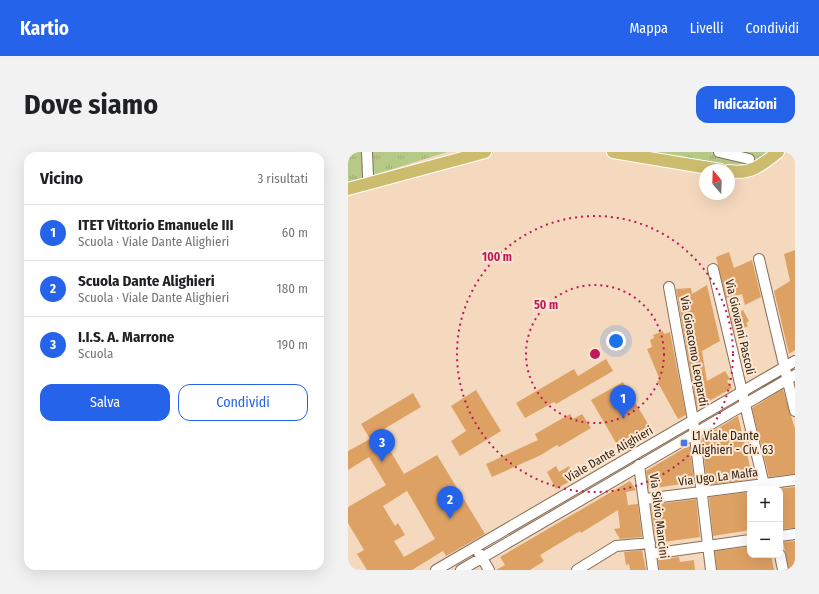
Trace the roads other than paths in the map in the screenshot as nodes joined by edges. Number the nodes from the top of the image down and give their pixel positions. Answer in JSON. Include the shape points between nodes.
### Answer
{"nodes":[{"id":1,"x":367,"y":152,"type":"edge"},
{"id":2,"x":485,"y":152,"type":"edge"},
{"id":3,"x":613,"y":152,"type":"edge"},
{"id":4,"x":720,"y":152,"type":"edge"},
{"id":5,"x":778,"y":152,"type":"edge"},
{"id":6,"x":749,"y":159,"type":"dead end"},
{"id":7,"x":699,"y":166,"type":"edge"},
{"id":8,"x":735,"y":171,"type":"edge"},
{"id":9,"x":370,"y":183,"type":"junction"},
{"id":10,"x":348,"y":189,"type":"edge"},
{"id":11,"x":759,"y":259,"type":"dead end"},
{"id":12,"x":713,"y":269,"type":"dead end"},
{"id":13,"x":669,"y":287,"type":"dead end"},
{"id":14,"x":795,"y":361,"type":"edge"},
{"id":15,"x":784,"y":367,"type":"junction"},
{"id":16,"x":791,"y":377,"type":"edge"},
{"id":17,"x":742,"y":391,"type":"junction"},
{"id":18,"x":745,"y":403,"type":"junction"},
{"id":19,"x":795,"y":411,"type":"edge"},
{"id":20,"x":693,"y":420,"type":"junction"},
{"id":21,"x":695,"y":432,"type":"junction"},
{"id":22,"x":640,"y":465,"type":"junction"},
{"id":23,"x":795,"y":480,"type":"edge"},
{"id":24,"x":765,"y":486,"type":"edge"},
{"id":25,"x":747,"y":488,"type":"edge"},
{"id":26,"x":702,"y":492,"type":"junction"},
{"id":27,"x":645,"y":499,"type":"junction"},
{"id":28,"x":795,"y":534,"type":"edge"},
{"id":29,"x":783,"y":536,"type":"edge"},
{"id":30,"x":747,"y":540,"type":"edge"},
{"id":31,"x":650,"y":543,"type":"junction"},
{"id":32,"x":708,"y":546,"type":"junction"},
{"id":33,"x":476,"y":548,"type":"junction"},
{"id":34,"x":651,"y":554,"type":"junction"},
{"id":35,"x":482,"y":558,"type":"junction"},
{"id":36,"x":781,"y":558,"type":"edge"},
{"id":37,"x":436,"y":570,"type":"edge"},
{"id":38,"x":461,"y":570,"type":"edge"},
{"id":39,"x":489,"y":570,"type":"edge"},
{"id":40,"x":577,"y":570,"type":"edge"},
{"id":41,"x":653,"y":570,"type":"edge"},
{"id":42,"x":711,"y":570,"type":"edge"},
{"id":43,"x":783,"y":570,"type":"edge"}],
"edges":[{"from":1,"to":9,"type":"street"},
{"from":2,"to":9,"type":"main road"},
{"from":3,"to":7,"type":"main road"},
{"from":4,"to":6,"type":"street"},
{"from":5,"to":8,"type":"main road","via":[[754,170]]},
{"from":9,"to":10,"type":"main road"},
{"from":11,"to":15,"type":"street"},
{"from":12,"to":17,"type":"street","name":"Via Giovanni Pascoli"},
{"from":13,"to":20,"type":"street","name":"Via Gioacomo Leopardi"},
{"from":14,"to":15,"type":"street","name":"Viale Dante Alighieri"},
{"from":15,"to":16,"type":"street"},
{"from":15,"to":17,"type":"street","name":"Viale Dante Alighieri"},
{"from":16,"to":18,"type":"street","name":"Viale Dante Alighieri"},
{"from":16,"to":19,"type":"street"},
{"from":17,"to":18,"type":"street","name":"Via Giovanni Pascoli"},
{"from":17,"to":20,"type":"street","name":"Viale Dante Alighieri"},
{"from":18,"to":21,"type":"street","name":"Viale Dante Alighieri"},
{"from":18,"to":24,"type":"street","name":"Via Giovanni Pascoli"},
{"from":20,"to":21,"type":"street","name":"Via Gioacomo Leopardi"},
{"from":20,"to":33,"type":"street","name":"Viale Dante Alighieri"},
{"from":21,"to":22,"type":"street","name":"Viale Dante Alighieri"},
{"from":21,"to":26,"type":"street","name":"Via Gioacomo Leopardi"},
{"from":22,"to":27,"type":"street","name":"Via Silvio Mancini"},
{"from":22,"to":35,"type":"street","name":"Viale Dante Alighieri"},
{"from":23,"to":24,"type":"street","name":"Via Ugo La Malfa"},
{"from":25,"to":26,"type":"street","name":"Via Ugo La Malfa"},
{"from":26,"to":27,"type":"street","name":"Via Ugo La Malfa"},
{"from":26,"to":32,"type":"street","name":"Via Gioacomo Leopardi"},
{"from":27,"to":31,"type":"street","name":"Via Silvio Mancini"},
{"from":28,"to":29,"type":"street"},
{"from":30,"to":32,"type":"street"},
{"from":31,"to":34,"type":"street","name":"Via Silvio Mancini"},
{"from":31,"to":40,"type":"street","via":[[616,546]]},
{"from":32,"to":34,"type":"street"},
{"from":32,"to":42,"type":"street","name":"Via Gioacomo Leopardi"},
{"from":33,"to":35,"type":"street"},
{"from":33,"to":37,"type":"street","name":"Viale Dante Alighieri"},
{"from":34,"to":41,"type":"street","name":"Via Silvio Mancini"},
{"from":35,"to":38,"type":"street","name":"Viale Dante Alighieri"},
{"from":35,"to":39,"type":"street"},
{"from":36,"to":43,"type":"street"}]}
